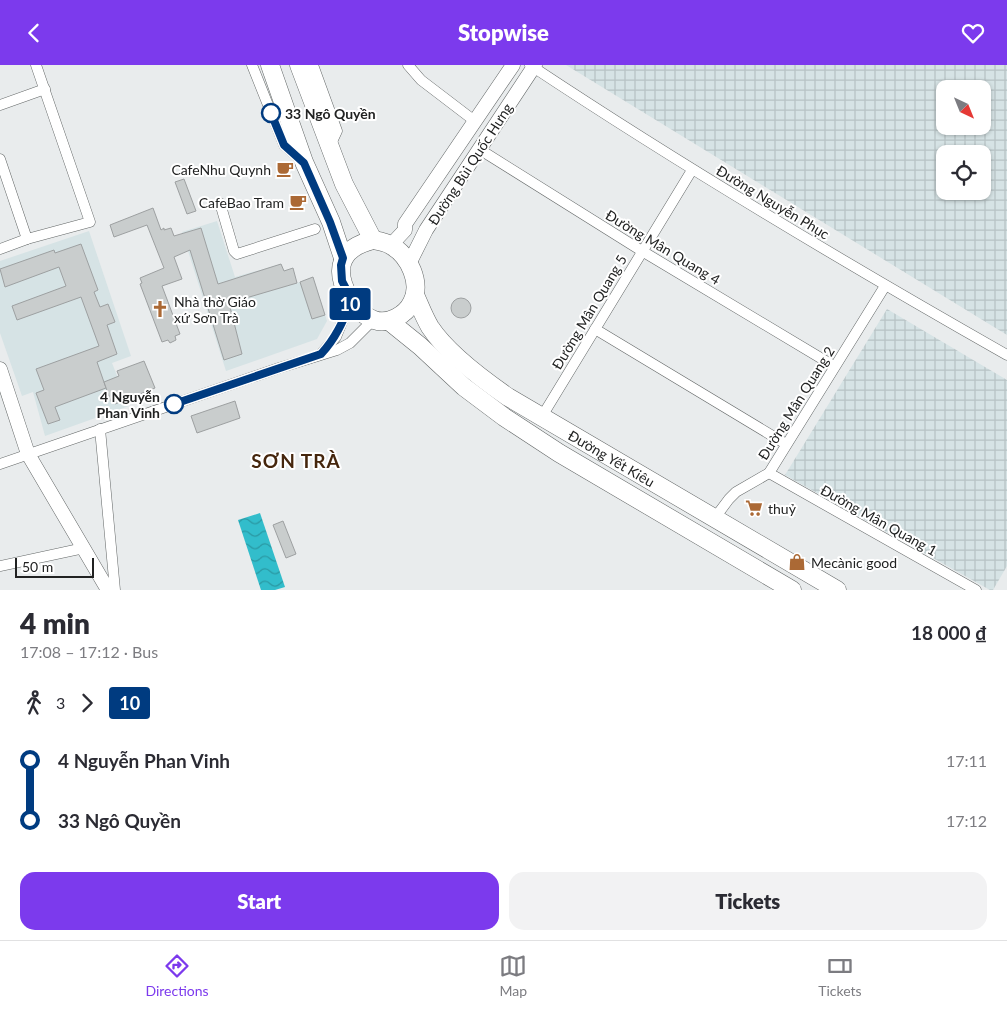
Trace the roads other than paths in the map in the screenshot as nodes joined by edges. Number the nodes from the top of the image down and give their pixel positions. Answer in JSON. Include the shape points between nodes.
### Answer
{"nodes":[{"id":1,"x":36,"y":65,"type":"edge"},
{"id":2,"x":252,"y":65,"type":"edge"},
{"id":3,"x":270,"y":65,"type":"edge"},
{"id":4,"x":299,"y":65,"type":"edge"},
{"id":5,"x":313,"y":65,"type":"edge"},
{"id":6,"x":408,"y":65,"type":"edge"},
{"id":7,"x":513,"y":65,"type":"edge"},
{"id":8,"x":533,"y":66,"type":"edge"},
{"id":9,"x":45,"y":89,"type":"junction"},
{"id":10,"x":0,"y":105,"type":"edge"},
{"id":11,"x":476,"y":122,"type":"junction"},
{"id":12,"x":330,"y":147,"type":"junction"},
{"id":13,"x":479,"y":149,"type":"junction"},
{"id":14,"x":0,"y":159,"type":"edge"},
{"id":15,"x":304,"y":163,"type":"junction"},
{"id":16,"x":692,"y":170,"type":"junction"},
{"id":17,"x":220,"y":203,"type":"dead end"},
{"id":18,"x":315,"y":229,"type":"dead end"},
{"id":19,"x":28,"y":239,"type":"junction"},
{"id":20,"x":373,"y":240,"type":"junction"},
{"id":21,"x":391,"y":245,"type":"junction"},
{"id":22,"x":0,"y":249,"type":"edge"},
{"id":23,"x":642,"y":251,"type":"junction"},
{"id":24,"x":343,"y":258,"type":"junction"},
{"id":25,"x":409,"y":264,"type":"junction"},
{"id":26,"x":885,"y":286,"type":"junction"},
{"id":27,"x":415,"y":295,"type":"junction"},
{"id":28,"x":352,"y":300,"type":"junction"},
{"id":29,"x":381,"y":321,"type":"junction"},
{"id":30,"x":595,"y":329,"type":"junction"},
{"id":31,"x":321,"y":354,"type":"junction"},
{"id":32,"x":1007,"y":355,"type":"edge"},
{"id":33,"x":834,"y":366,"type":"junction"},
{"id":34,"x":1,"y":375,"type":"edge"},
{"id":35,"x":541,"y":418,"type":"junction"},
{"id":36,"x":100,"y":429,"type":"junction"},
{"id":37,"x":786,"y":444,"type":"junction"},
{"id":38,"x":28,"y":454,"type":"junction"},
{"id":39,"x":0,"y":464,"type":"edge"},
{"id":40,"x":769,"y":473,"type":"junction"},
{"id":41,"x":714,"y":519,"type":"junction"},
{"id":42,"x":84,"y":549,"type":"junction"},
{"id":43,"x":3,"y":565,"type":"edge"},
{"id":44,"x":108,"y":590,"type":"edge"},
{"id":45,"x":115,"y":590,"type":"edge"},
{"id":46,"x":792,"y":590,"type":"edge"},
{"id":47,"x":837,"y":590,"type":"edge"},
{"id":48,"x":976,"y":590,"type":"edge"}],
"edges":[{"from":1,"to":9,"type":"street"},
{"from":2,"to":15,"type":"street","via":[[284,145]]},
{"from":3,"to":15,"type":"highway"},
{"from":4,"to":12,"type":"highway"},
{"from":5,"to":12,"type":"street","via":[[337,131]]},
{"from":6,"to":11,"type":"street","via":[[421,80]]},
{"from":7,"to":11,"type":"street","name":"Đường Bùi Quốc Hưng"},
{"from":8,"to":13,"type":"street","name":"Đường Bùi Quốc Hưng"},
{"from":8,"to":16,"type":"street","name":"Đường Nguyễn Phục"},
{"from":9,"to":10,"type":"street"},
{"from":9,"to":19,"type":"street","via":[[90,221]]},
{"from":11,"to":21,"type":"street","name":"Đường Bùi Quốc Hưng","via":[[405,224],[405,230]]},
{"from":12,"to":20,"type":"highway","via":[[344,185]]},
{"from":13,"to":23,"type":"street","name":"Đường Mân Quang 4"},
{"from":13,"to":25,"type":"street","name":"Đường Bùi Quốc Hưng","via":[[426,230]]},
{"from":14,"to":19,"type":"street"},
{"from":15,"to":24,"type":"highway"},
{"from":16,"to":23,"type":"street","name":"Đường Mân Quang 5"},
{"from":16,"to":26,"type":"street","name":"Đường Nguyễn Phục"},
{"from":17,"to":18,"type":"street","via":[[237,254]]},
{"from":19,"to":22,"type":"street"},
{"from":20,"to":21,"type":"highway"},
{"from":20,"to":24,"type":"highway","via":[[350,249]]},
{"from":21,"to":25,"type":"highway"},
{"from":23,"to":30,"type":"street","name":"Đường Mân Quang 5"},
{"from":23,"to":33,"type":"street","name":"Đường Mân Quang 4"},
{"from":24,"to":28,"type":"highway","via":[[340,274]]},
{"from":25,"to":27,"type":"highway"},
{"from":26,"to":32,"type":"street","name":"Đường Nguyễn Phục"},
{"from":26,"to":33,"type":"street","name":"Đường Mân Quang 2"},
{"from":27,"to":29,"type":"highway","via":[[406,312]]},
{"from":27,"to":35,"type":"highway","name":"Đường Yết Kiêu","via":[[431,328],[444,344],[475,373]]},
{"from":28,"to":29,"type":"highway","via":[[366,316]]},
{"from":28,"to":31,"type":"street","via":[[340,329]]},
{"from":29,"to":31,"type":"street","via":[[337,351]]},
{"from":29,"to":46,"type":"highway","name":"Đường Yết Kiêu","via":[[420,346],[464,387],[504,417],[559,453]]},
{"from":30,"to":35,"type":"street","name":"Đường Mân Quang 5"},
{"from":30,"to":37,"type":"street"},
{"from":31,"to":36,"type":"street"},
{"from":33,"to":37,"type":"street","name":"Đường Mân Quang 2"},
{"from":34,"to":38,"type":"street"},
{"from":35,"to":41,"type":"highway","name":"Đường Yết Kiêu"},
{"from":36,"to":38,"type":"street"},
{"from":36,"to":45,"type":"street"},
{"from":37,"to":40,"type":"street","name":"Đường Mân Quang 2"},
{"from":38,"to":39,"type":"street"},
{"from":38,"to":42,"type":"street"},
{"from":40,"to":41,"type":"street","name":"Đường Mân Quang 2","via":[[736,492]]},
{"from":40,"to":48,"type":"street","name":"Đường Mân Quang 1"},
{"from":41,"to":47,"type":"highway","name":"Đường Yết Kiêu"},
{"from":42,"to":43,"type":"street"},
{"from":42,"to":44,"type":"street"}]}
